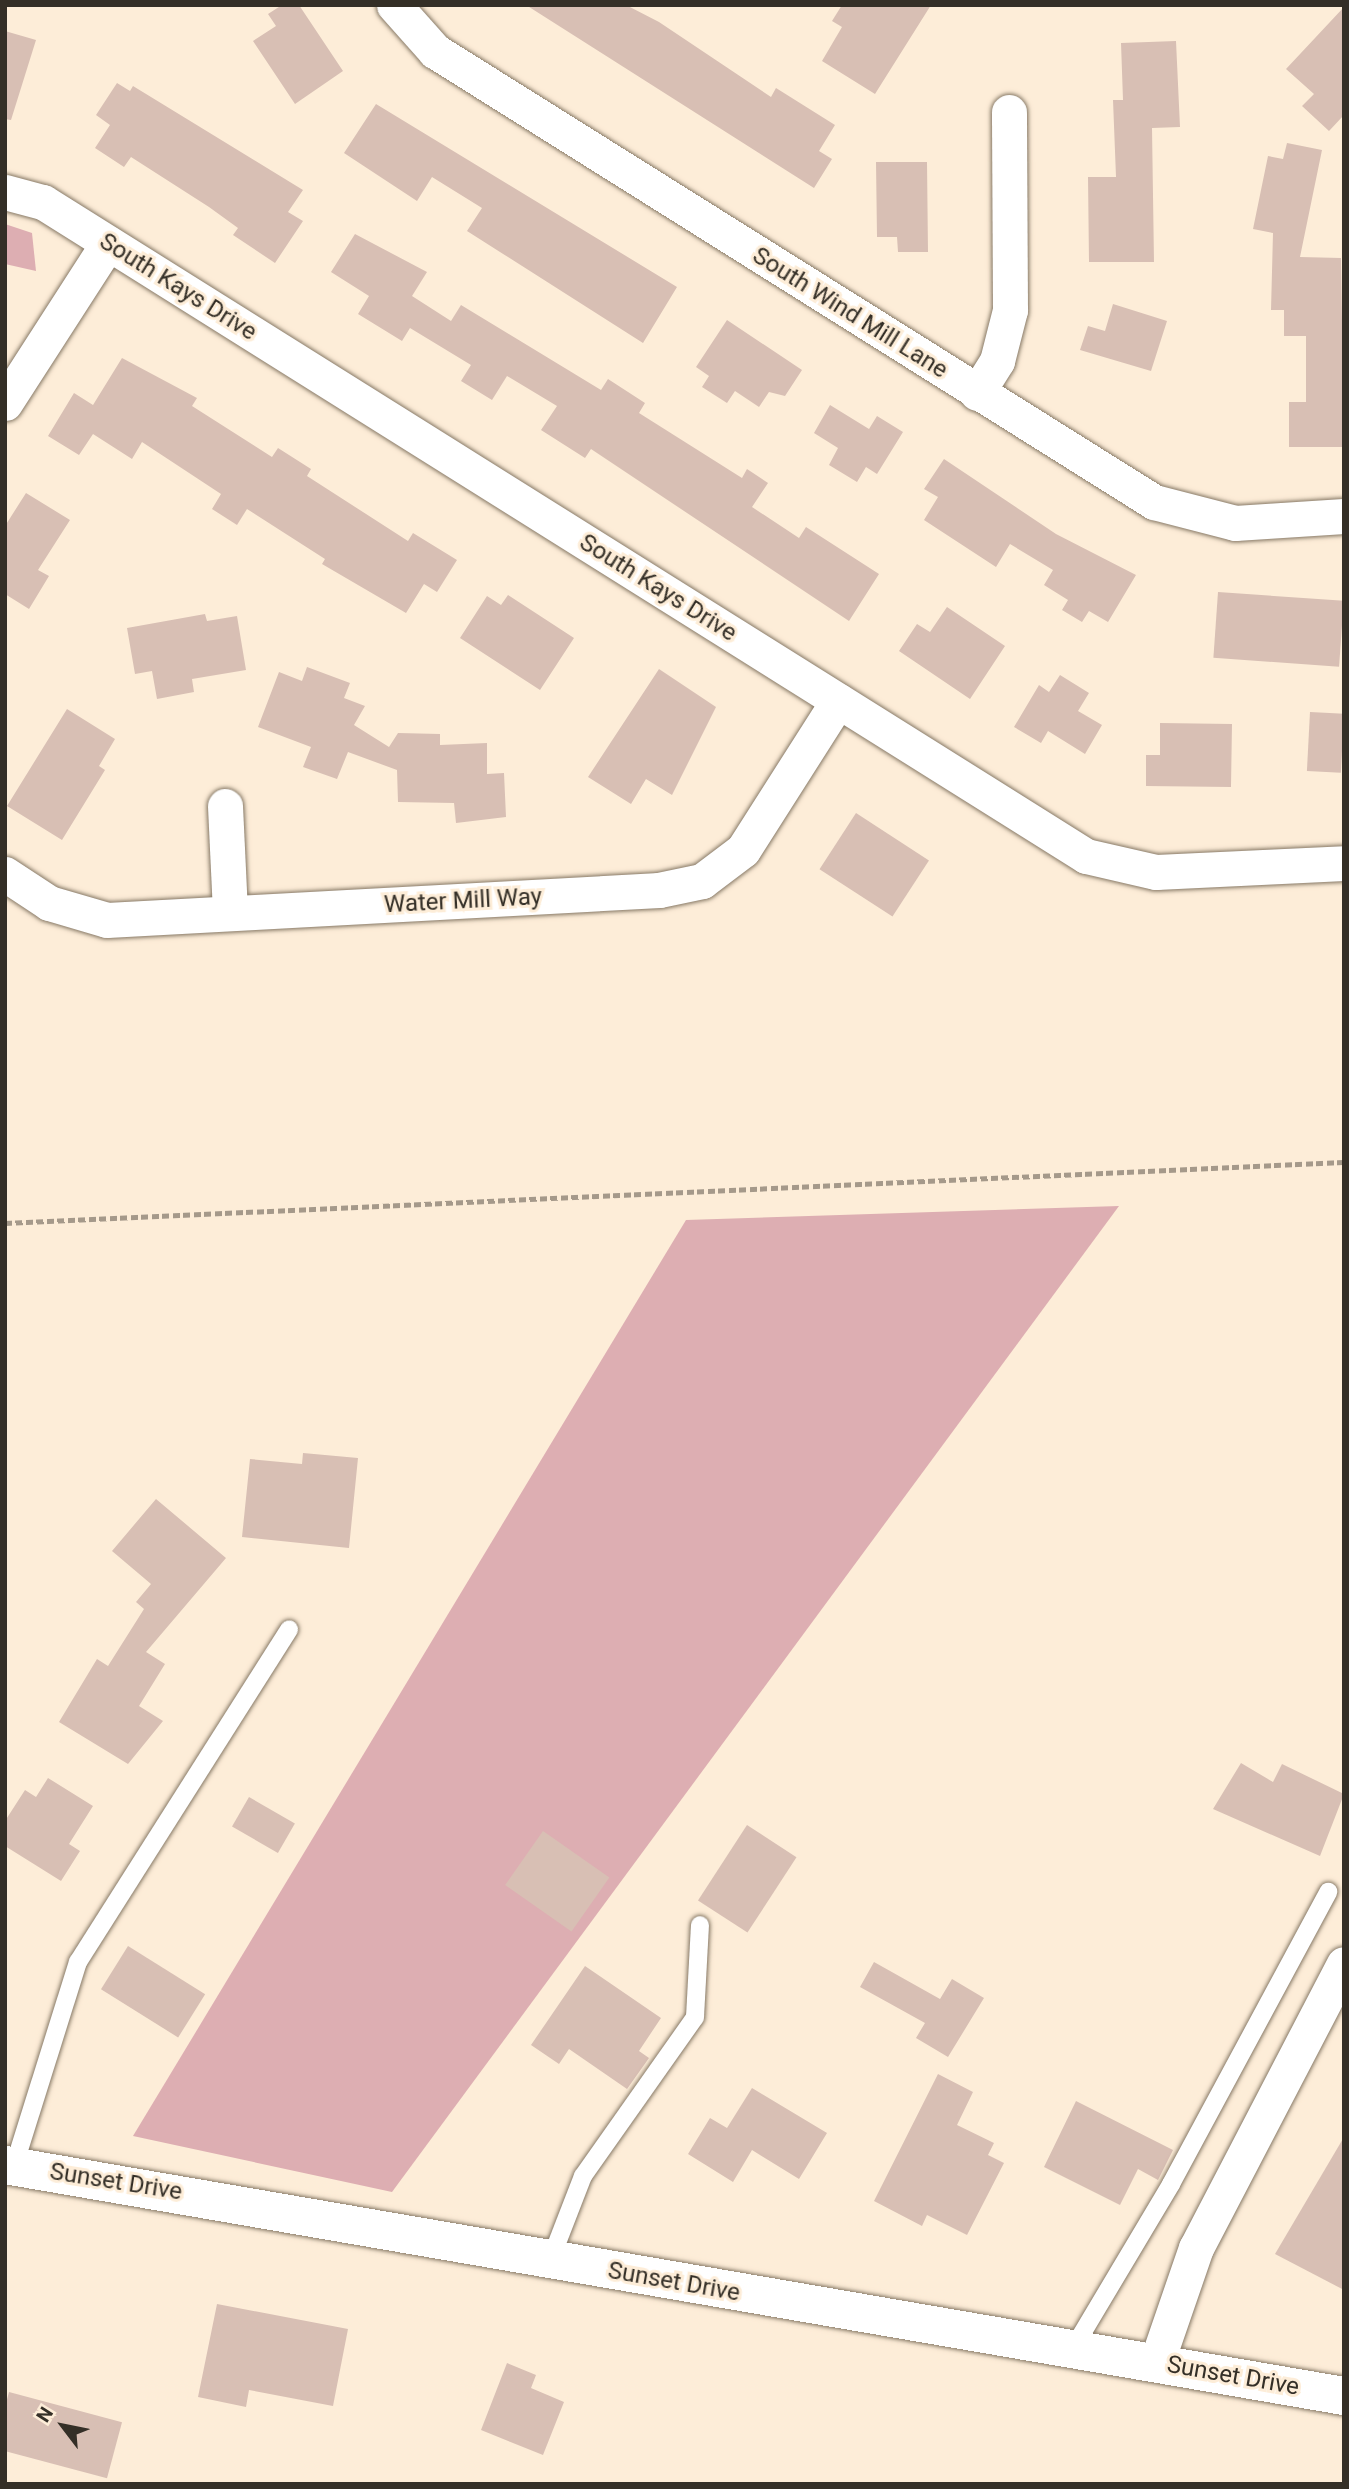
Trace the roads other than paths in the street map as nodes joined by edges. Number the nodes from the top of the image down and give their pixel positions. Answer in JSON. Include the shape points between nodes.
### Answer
{"nodes":[{"id":1,"x":394,"y":5,"type":"edge"},
{"id":2,"x":1009,"y":112,"type":"dead end"},
{"id":3,"x":5,"y":192,"type":"edge"},
{"id":4,"x":108,"y":243,"type":"junction"},
{"id":5,"x":977,"y":393,"type":"junction"},
{"id":6,"x":5,"y":403,"type":"edge"},
{"id":7,"x":1344,"y":516,"type":"edge"},
{"id":8,"x":838,"y":701,"type":"junction"},
{"id":9,"x":225,"y":806,"type":"dead end"},
{"id":10,"x":1344,"y":863,"type":"edge"},
{"id":11,"x":5,"y":874,"type":"edge"},
{"id":12,"x":230,"y":913,"type":"junction"},
{"id":13,"x":289,"y":1629,"type":"dead end"},
{"id":14,"x":1328,"y":1892,"type":"dead end"},
{"id":15,"x":700,"y":1925,"type":"dead end"},
{"id":16,"x":1344,"y":1964,"type":"edge"},
{"id":17,"x":10,"y":2165,"type":"edge"},
{"id":18,"x":550,"y":2261,"type":"junction"},
{"id":19,"x":1072,"y":2352,"type":"junction"},
{"id":20,"x":1157,"y":2361,"type":"junction"},
{"id":21,"x":1344,"y":2396,"type":"edge"}],
"edges":[{"from":1,"to":5,"type":"street","name":"South Wind Mill Lane","via":[[435,51]]},
{"from":2,"to":5,"type":"street","via":[[1010,310],[997,361]]},
{"from":3,"to":4,"type":"street","name":"South Kays Drive","via":[[43,202]]},
{"from":4,"to":6,"type":"street"},
{"from":4,"to":8,"type":"street","name":"South Kays Drive"},
{"from":5,"to":7,"type":"street","name":"South Wind Mill Lane","via":[[1154,502],[1235,523]]},
{"from":8,"to":10,"type":"street","name":"South Kays Drive","via":[[1086,856],[1156,872]]},
{"from":8,"to":12,"type":"street","name":"Water Mill Way","via":[[743,850],[702,881],[659,890]]},
{"from":9,"to":12,"type":"street"},
{"from":11,"to":12,"type":"street","name":"Water Mill Way","via":[[49,903],[107,920]]},
{"from":13,"to":17,"type":"lane","via":[[78,1962]]},
{"from":14,"to":19,"type":"lane","via":[[1171,2184]]},
{"from":15,"to":18,"type":"lane","via":[[695,2017],[583,2176]]},
{"from":16,"to":20,"type":"street","via":[[1196,2248]]},
{"from":17,"to":18,"type":"main road","name":"Sunset Drive"},
{"from":18,"to":19,"type":"main road","name":"Sunset Drive"},
{"from":19,"to":20,"type":"main road","name":"Sunset Drive"},
{"from":20,"to":21,"type":"main road","name":"Sunset Drive"}]}
